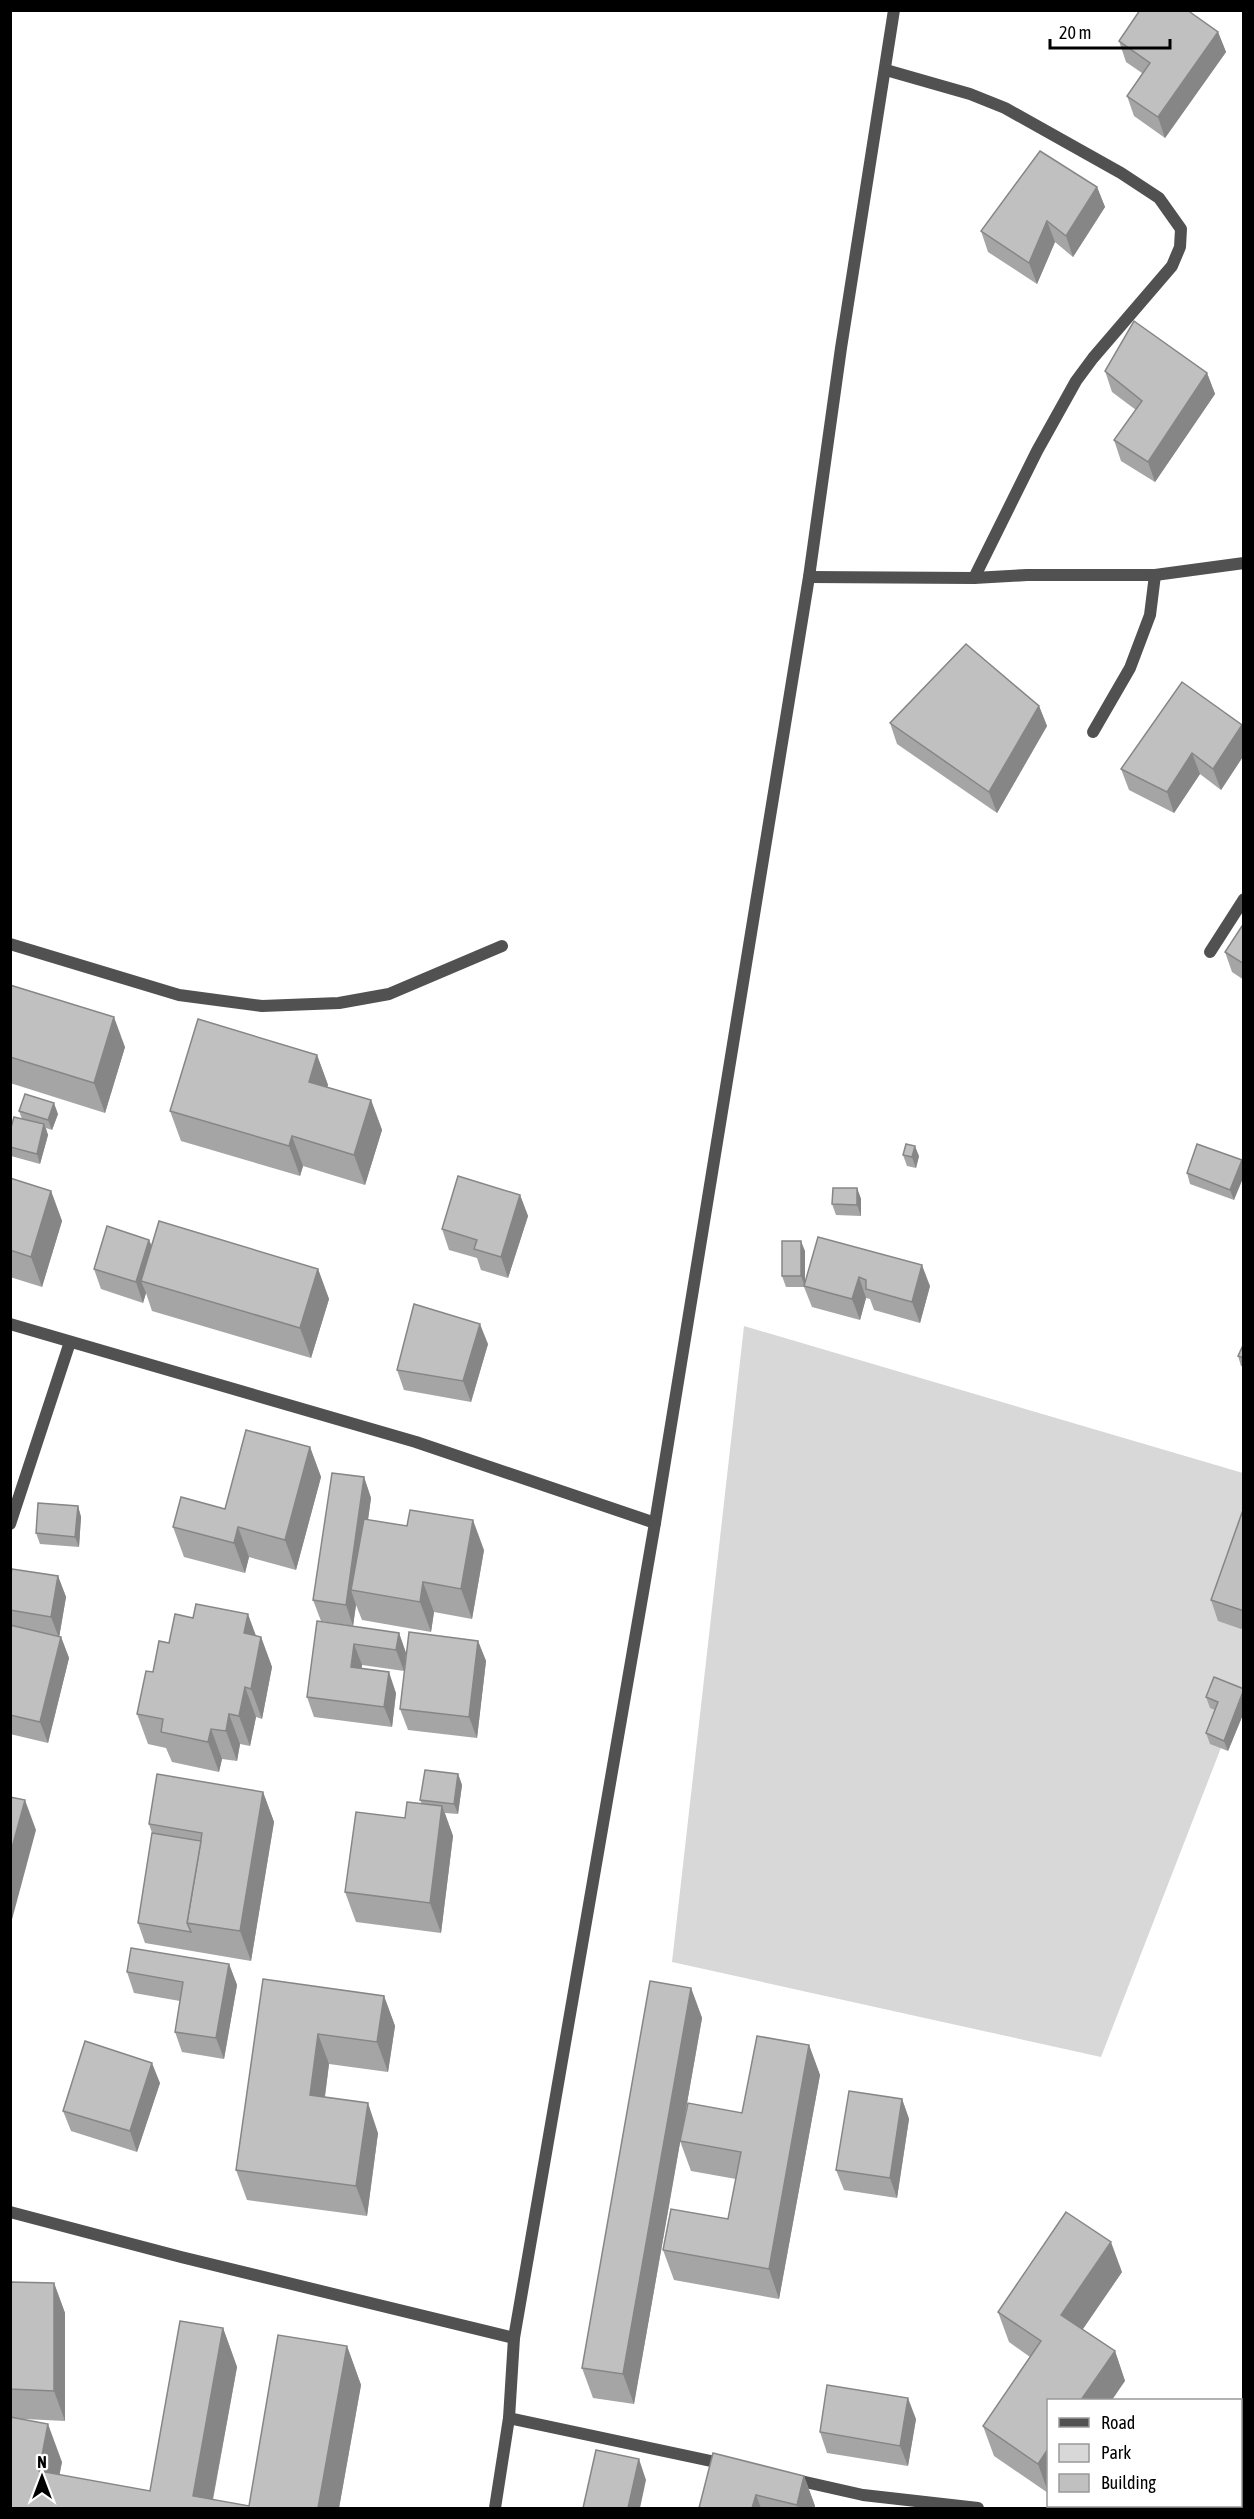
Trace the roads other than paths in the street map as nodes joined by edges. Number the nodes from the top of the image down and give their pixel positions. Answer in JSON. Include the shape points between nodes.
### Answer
{"nodes":[{"id":1,"x":894,"y":10,"type":"edge"},
{"id":2,"x":885,"y":70,"type":"junction"},
{"id":3,"x":1244,"y":563,"type":"edge"},
{"id":4,"x":1155,"y":575,"type":"junction"},
{"id":5,"x":809,"y":577,"type":"junction"},
{"id":6,"x":974,"y":578,"type":"junction"},
{"id":7,"x":1093,"y":732,"type":"dead end"},
{"id":8,"x":1244,"y":899,"type":"edge"},
{"id":9,"x":10,"y":944,"type":"edge"},
{"id":10,"x":502,"y":946,"type":"dead end"},
{"id":11,"x":1210,"y":952,"type":"dead end"},
{"id":12,"x":10,"y":1324,"type":"edge"},
{"id":13,"x":70,"y":1342,"type":"junction"},
{"id":14,"x":656,"y":1523,"type":"junction"},
{"id":15,"x":10,"y":1524,"type":"edge"},
{"id":16,"x":10,"y":2212,"type":"edge"},
{"id":17,"x":514,"y":2338,"type":"junction"},
{"id":18,"x":509,"y":2418,"type":"junction"},
{"id":19,"x":737,"y":2466,"type":"edge"},
{"id":20,"x":783,"y":2477,"type":"edge"},
{"id":21,"x":495,"y":2508,"type":"edge"},
{"id":22,"x":978,"y":2508,"type":"edge"}],
"edges":[{"from":1,"to":2,"type":"street"},
{"from":2,"to":5,"type":"street"},
{"from":2,"to":6,"type":"street","via":[[1005,108],[1159,198],[1181,229],[1180,247],[1172,266],[1076,381]]},
{"from":3,"to":4,"type":"street"},
{"from":4,"to":6,"type":"street"},
{"from":4,"to":7,"type":"street","via":[[1150,615],[1130,668]]},
{"from":5,"to":6,"type":"street"},
{"from":5,"to":14,"type":"street"},
{"from":8,"to":11,"type":"street"},
{"from":9,"to":10,"type":"street","via":[[179,995],[262,1006],[339,1003],[389,994]]},
{"from":12,"to":13,"type":"street"},
{"from":13,"to":14,"type":"street","via":[[416,1442]]},
{"from":13,"to":15,"type":"street"},
{"from":14,"to":17,"type":"street"},
{"from":16,"to":17,"type":"street"},
{"from":17,"to":18,"type":"street"},
{"from":18,"to":19,"type":"street"},
{"from":18,"to":21,"type":"street"},
{"from":20,"to":22,"type":"street","via":[[863,2495]]}]}
